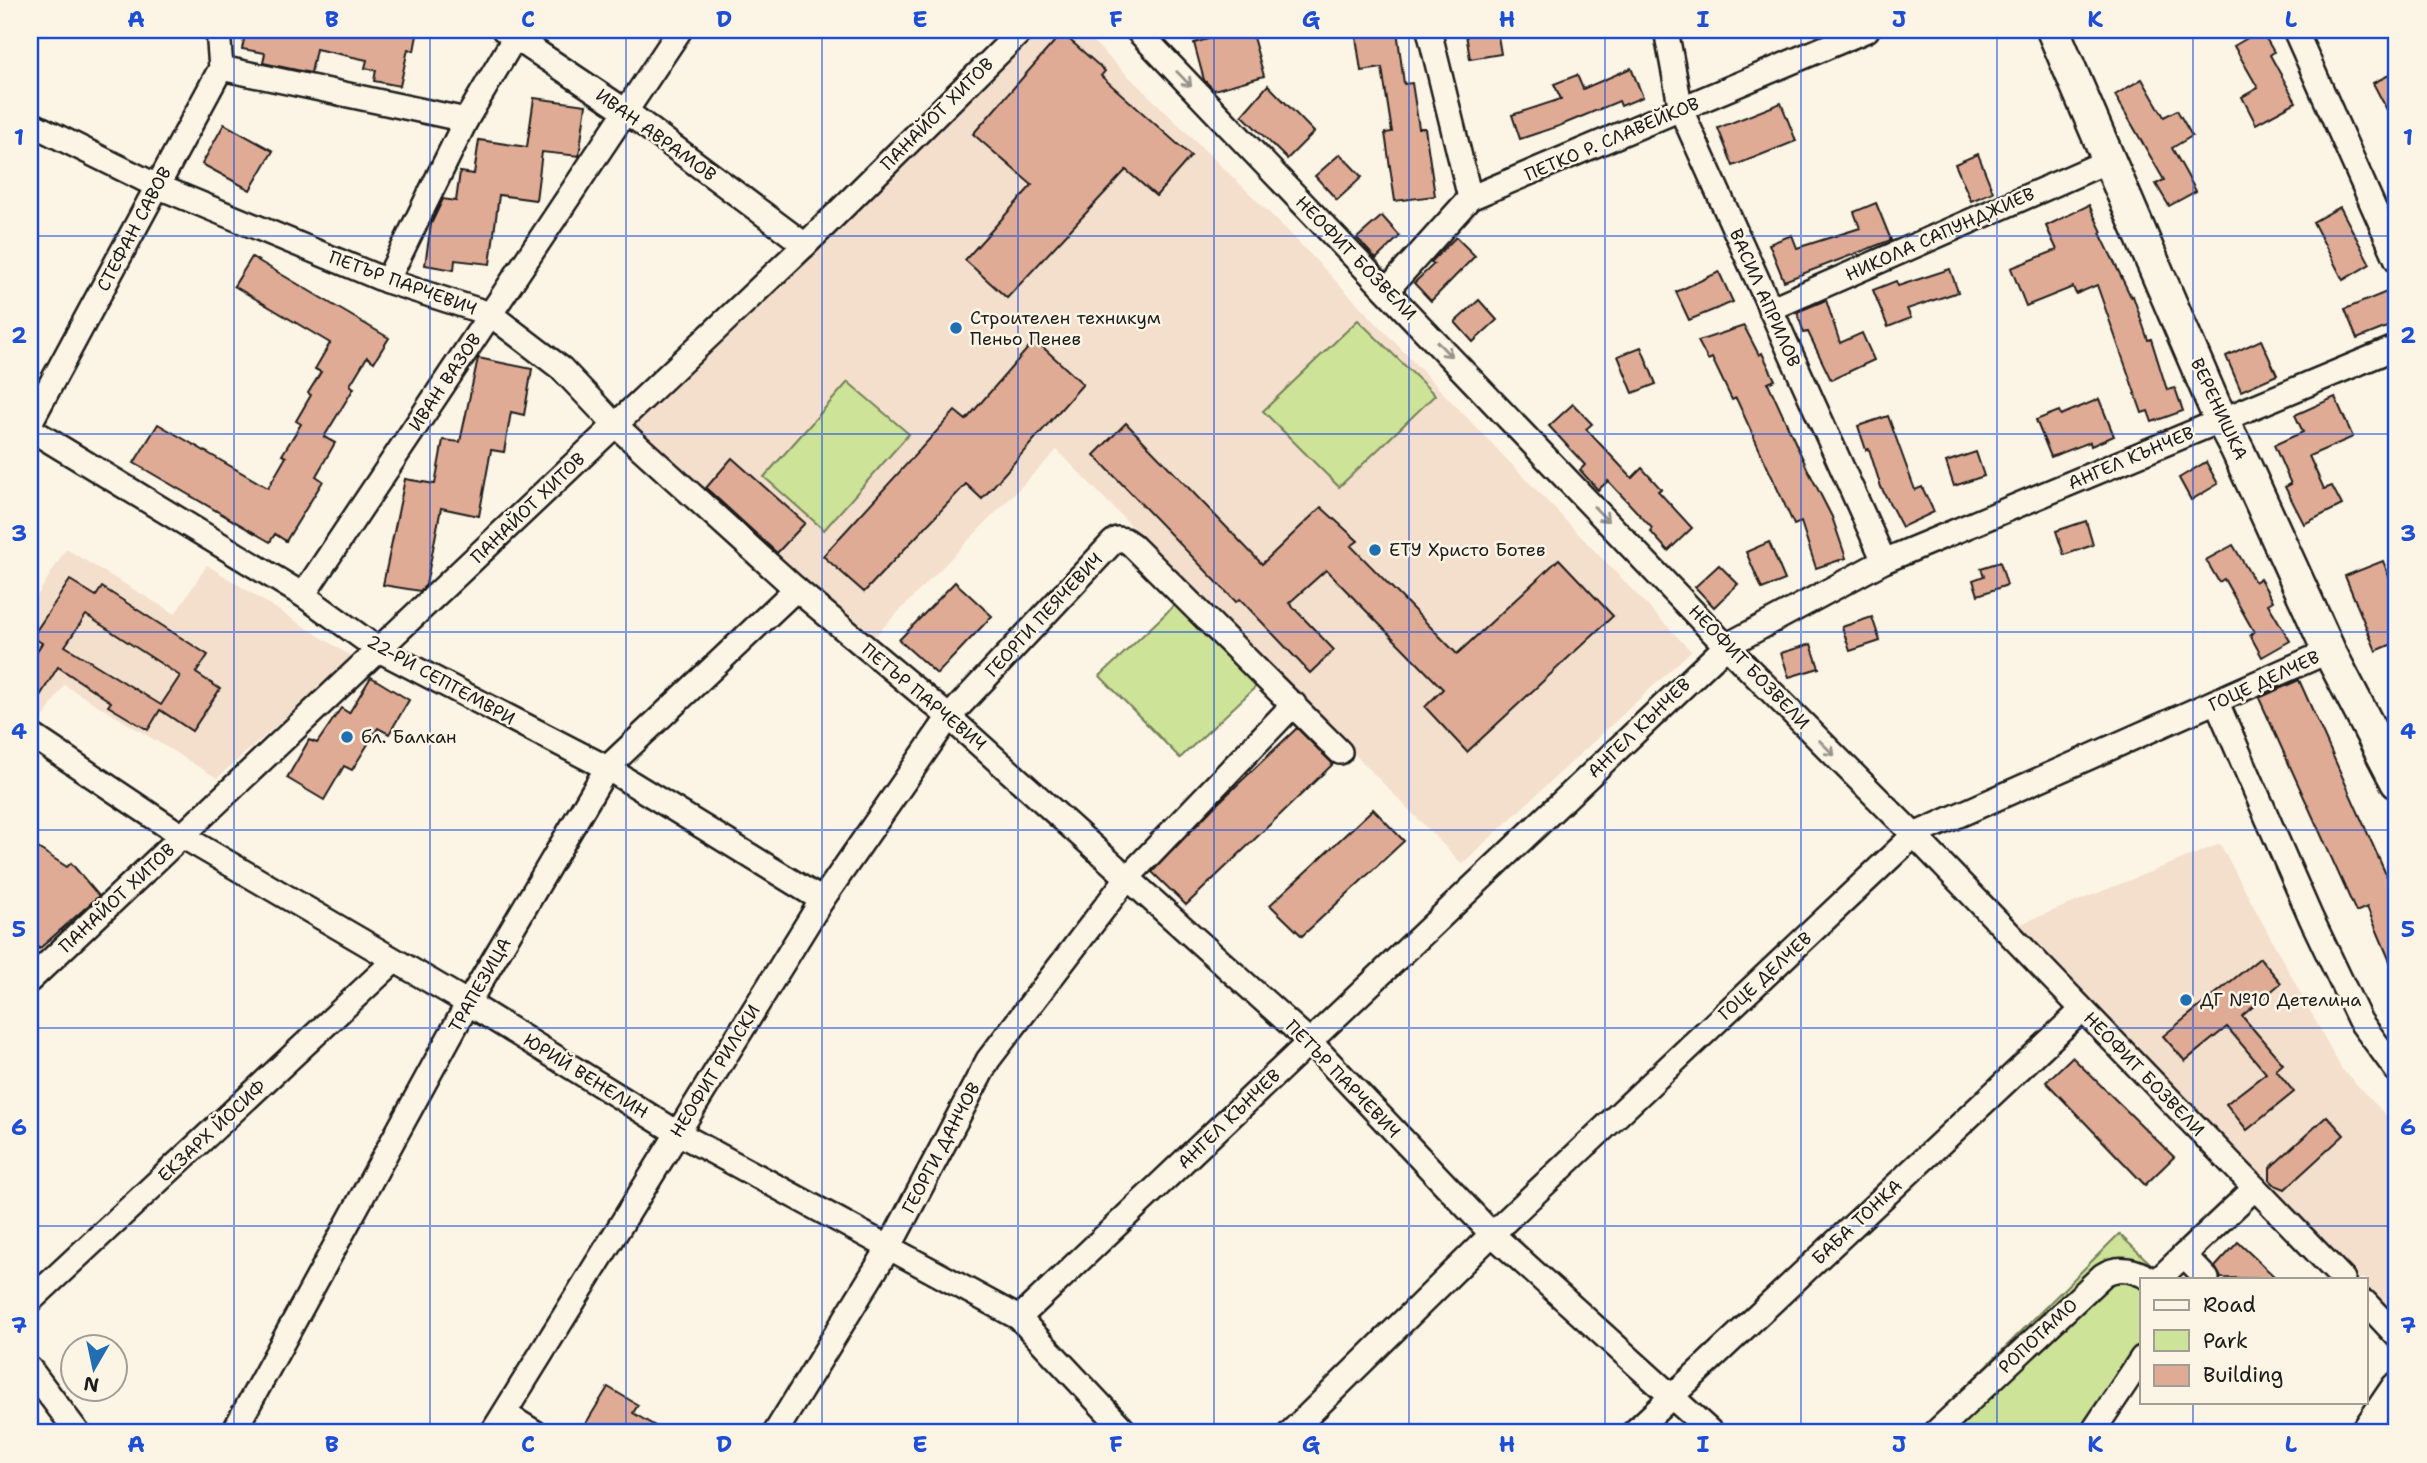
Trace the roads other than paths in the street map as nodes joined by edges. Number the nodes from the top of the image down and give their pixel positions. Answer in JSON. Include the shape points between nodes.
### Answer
{"nodes":[{"id":1,"x":218,"y":30,"type":"edge"},
{"id":2,"x":680,"y":30,"type":"edge"},
{"id":3,"x":1022,"y":30,"type":"edge"},
{"id":4,"x":1137,"y":30,"type":"edge"},
{"id":5,"x":1429,"y":30,"type":"edge"},
{"id":6,"x":1666,"y":30,"type":"edge"},
{"id":7,"x":1867,"y":30,"type":"edge"},
{"id":8,"x":2053,"y":30,"type":"edge"},
{"id":9,"x":2295,"y":30,"type":"edge"},
{"id":10,"x":509,"y":33,"type":"edge"},
{"id":11,"x":1156,"y":41,"type":"edge"},
{"id":12,"x":221,"y":68,"type":"junction"},
{"id":13,"x":1681,"y":110,"type":"junction"},
{"id":14,"x":627,"y":112,"type":"junction"},
{"id":15,"x":466,"y":120,"type":"junction"},
{"id":16,"x":30,"y":123,"type":"edge"},
{"id":17,"x":2110,"y":160,"type":"junction"},
{"id":18,"x":157,"y":186,"type":"junction"},
{"id":19,"x":1470,"y":198,"type":"junction"},
{"id":20,"x":805,"y":245,"type":"junction"},
{"id":21,"x":2397,"y":260,"type":"edge"},
{"id":22,"x":387,"y":281,"type":"junction"},
{"id":23,"x":1387,"y":290,"type":"junction"},
{"id":24,"x":1770,"y":309,"type":"junction"},
{"id":25,"x":490,"y":314,"type":"junction"},
{"id":26,"x":2397,"y":347,"type":"edge"},
{"id":27,"x":2224,"y":421,"type":"junction"},
{"id":28,"x":30,"y":423,"type":"edge"},
{"id":29,"x":615,"y":425,"type":"junction"},
{"id":30,"x":30,"y":429,"type":"edge"},
{"id":31,"x":1884,"y":561,"type":"junction"},
{"id":32,"x":796,"y":589,"type":"junction"},
{"id":33,"x":303,"y":595,"type":"junction"},
{"id":34,"x":1726,"y":646,"type":"junction"},
{"id":35,"x":379,"y":650,"type":"junction"},
{"id":36,"x":2329,"y":651,"type":"junction"},
{"id":37,"x":2217,"y":703,"type":"junction"},
{"id":38,"x":1294,"y":704,"type":"junction"},
{"id":39,"x":948,"y":717,"type":"junction"},
{"id":40,"x":30,"y":734,"type":"edge"},
{"id":41,"x":1340,"y":752,"type":"dead end"},
{"id":42,"x":607,"y":768,"type":"junction"},
{"id":43,"x":2397,"y":782,"type":"edge"},
{"id":44,"x":1914,"y":835,"type":"junction"},
{"id":45,"x":182,"y":836,"type":"junction"},
{"id":46,"x":1128,"y":877,"type":"junction"},
{"id":47,"x":822,"y":900,"type":"junction"},
{"id":48,"x":394,"y":961,"type":"junction"},
{"id":49,"x":30,"y":980,"type":"edge"},
{"id":50,"x":468,"y":1003,"type":"junction"},
{"id":51,"x":2082,"y":1010,"type":"junction"},
{"id":52,"x":1310,"y":1042,"type":"junction"},
{"id":53,"x":2397,"y":1071,"type":"edge"},
{"id":54,"x":677,"y":1132,"type":"junction"},
{"id":55,"x":2256,"y":1188,"type":"junction"},
{"id":56,"x":1492,"y":1234,"type":"junction"},
{"id":57,"x":890,"y":1246,"type":"junction"},
{"id":58,"x":2184,"y":1255,"type":"junction"},
{"id":59,"x":2149,"y":1278,"type":"edge"},
{"id":60,"x":2160,"y":1278,"type":"edge"},
{"id":61,"x":2206,"y":1278,"type":"edge"},
{"id":62,"x":2342,"y":1278,"type":"edge"},
{"id":63,"x":30,"y":1301,"type":"edge"},
{"id":64,"x":2368,"y":1305,"type":"edge"},
{"id":65,"x":1019,"y":1318,"type":"junction"},
{"id":66,"x":2397,"y":1336,"type":"edge"},
{"id":67,"x":2140,"y":1361,"type":"edge"},
{"id":68,"x":30,"y":1369,"type":"edge"},
{"id":69,"x":2397,"y":1389,"type":"edge"},
{"id":70,"x":1672,"y":1397,"type":"junction"},
{"id":71,"x":498,"y":1424,"type":"edge"},
{"id":72,"x":2397,"y":1429,"type":"edge"},
{"id":73,"x":78,"y":1433,"type":"edge"},
{"id":74,"x":233,"y":1433,"type":"edge"},
{"id":75,"x":536,"y":1433,"type":"edge"},
{"id":76,"x":775,"y":1433,"type":"edge"},
{"id":77,"x":1127,"y":1433,"type":"edge"},
{"id":78,"x":1290,"y":1433,"type":"edge"},
{"id":79,"x":1633,"y":1433,"type":"edge"},
{"id":80,"x":1712,"y":1433,"type":"edge"},
{"id":81,"x":1935,"y":1433,"type":"edge"},
{"id":82,"x":2092,"y":1433,"type":"edge"},
{"id":83,"x":2367,"y":1433,"type":"edge"},
{"id":84,"x":2394,"y":1433,"type":"edge"}],
"edges":[{"from":1,"to":12,"type":"street"},
{"from":2,"to":14,"type":"street","name":"ИВАН ВАЗОВ"},
{"from":3,"to":20,"type":"street","name":"ПАНАЙОТ ХИТОВ"},
{"from":4,"to":11,"type":"street","name":"НЕОФИТ БОЗВЕЛИ"},
{"from":5,"to":19,"type":"street"},
{"from":6,"to":13,"type":"street","name":"ВАСИЛ АПРИЛОВ"},
{"from":7,"to":13,"type":"street","name":"ПЕТКО Р. СЛАВЕЙКОВ"},
{"from":8,"to":17,"type":"main road","name":"ВЕРЕНИШКА"},
{"from":9,"to":21,"type":"street"},
{"from":10,"to":14,"type":"street","name":"ИВАН АВРАМОВ"},
{"from":10,"to":15,"type":"street"},
{"from":11,"to":23,"type":"street","name":"НЕОФИТ БОЗВЕЛИ","one_way":true},
{"from":12,"to":15,"type":"street"},
{"from":12,"to":18,"type":"street","name":"СТЕФАН САВОВ"},
{"from":13,"to":19,"type":"street","name":"ПЕТКО Р. СЛАВЕЙКОВ"},
{"from":13,"to":24,"type":"street","name":"ВАСИЛ АПРИЛОВ"},
{"from":14,"to":20,"type":"street","name":"ИВАН АВРАМОВ"},
{"from":14,"to":25,"type":"street","name":"ИВАН ВАЗОВ"},
{"from":15,"to":22,"type":"street"},
{"from":16,"to":18,"type":"street","name":"ПЕТЪР ПАРЧЕВИЧ"},
{"from":17,"to":24,"type":"street","name":"НИКОЛА САПУНДЖИЕВ"},
{"from":17,"to":27,"type":"main road","name":"ВЕРЕНИШКА"},
{"from":18,"to":22,"type":"street","name":"ПЕТЪР ПАРЧЕВИЧ"},
{"from":18,"to":28,"type":"street","name":"СТЕФАН САВОВ"},
{"from":19,"to":23,"type":"street","name":"ПЕТКО Р. СЛАВЕЙКОВ"},
{"from":20,"to":29,"type":"street","name":"ПАНАЙОТ ХИТОВ"},
{"from":22,"to":25,"type":"street","name":"ПЕТЪР ПАРЧЕВИЧ"},
{"from":23,"to":34,"type":"street","name":"НЕОФИТ БОЗВЕЛИ","one_way":true},
{"from":24,"to":31,"type":"street","name":"ВАСИЛ АПРИЛОВ"},
{"from":25,"to":29,"type":"street","name":"ПЕТЪР ПАРЧЕВИЧ","via":[[562,369]]},
{"from":25,"to":33,"type":"street","name":"ИВАН ВАЗОВ"},
{"from":26,"to":27,"type":"street","name":"АНГЕЛ КЪНЧЕВ","via":[[2238,411]]},
{"from":27,"to":31,"type":"street","name":"АНГЕЛ КЪНЧЕВ"},
{"from":27,"to":36,"type":"main road","name":"ВЕРЕНИШКА"},
{"from":29,"to":32,"type":"street","name":"ПЕТЪР ПАРЧЕВИЧ"},
{"from":29,"to":35,"type":"street","name":"ПАНАЙОТ ХИТОВ"},
{"from":30,"to":33,"type":"street","name":"22-РИ СЕПТЕМВРИ"},
{"from":31,"to":34,"type":"street","name":"АНГЕЛ КЪНЧЕВ"},
{"from":32,"to":39,"type":"street","name":"ПЕТЪР ПАРЧЕВИЧ"},
{"from":32,"to":42,"type":"street","name":"ТРАПЕЗИЦА"},
{"from":33,"to":35,"type":"street","name":"22-РИ СЕПТЕМВРИ"},
{"from":34,"to":44,"type":"street","name":"НЕОФИТ БОЗВЕЛИ","one_way":true},
{"from":34,"to":52,"type":"street","name":"АНГЕЛ КЪНЧЕВ"},
{"from":35,"to":42,"type":"street","name":"22-РИ СЕПТЕМВРИ"},
{"from":35,"to":45,"type":"street","name":"ПАНАЙОТ ХИТОВ"},
{"from":36,"to":37,"type":"street","name":"ГОЦЕ ДЕЛЧЕВ"},
{"from":36,"to":43,"type":"main road","name":"ВЕРЕНИШКА"},
{"from":37,"to":44,"type":"street","name":"ГОЦЕ ДЕЛЧЕВ"},
{"from":37,"to":53,"type":"street","via":[[2360,1021]]},
{"from":38,"to":39,"type":"street","name":"ГЕОРГИ ПЕЯЧЕВИЧ","via":[[1132,545],[1117,539]]},
{"from":38,"to":41,"type":"street","name":"ГЕОРГИ ПЕЯЧЕВИЧ"},
{"from":38,"to":46,"type":"street"},
{"from":39,"to":46,"type":"street","name":"ПЕТЪР ПАРЧЕВИЧ"},
{"from":39,"to":47,"type":"street","name":"НЕОФИТ РИЛСКИ"},
{"from":40,"to":45,"type":"street","name":"ЮРИЙ ВЕНЕЛИН"},
{"from":42,"to":47,"type":"street","name":"22-РИ СЕПТЕМВРИ"},
{"from":42,"to":50,"type":"street","name":"ТРАПЕЗИЦА"},
{"from":44,"to":51,"type":"street","name":"НЕОФИТ БОЗВЕЛИ"},
{"from":44,"to":56,"type":"street","name":"ГОЦЕ ДЕЛЧЕВ"},
{"from":45,"to":48,"type":"street","name":"ЮРИЙ ВЕНЕЛИН"},
{"from":45,"to":49,"type":"street","name":"ПАНАЙОТ ХИТОВ"},
{"from":46,"to":52,"type":"street","name":"ПЕТЪР ПАРЧЕВИЧ"},
{"from":46,"to":57,"type":"street","name":"ГЕОРГИ ДАНЧОВ","via":[[988,1060]]},
{"from":47,"to":54,"type":"street","name":"НЕОФИТ РИЛСКИ"},
{"from":48,"to":50,"type":"street","name":"ЮРИЙ ВЕНЕЛИН"},
{"from":48,"to":63,"type":"street","name":"ЕКЗАРХ ЙОСИФ"},
{"from":50,"to":54,"type":"street","name":"ЮРИЙ ВЕНЕЛИН"},
{"from":50,"to":74,"type":"street","name":"ТРАПЕЗИЦА"},
{"from":51,"to":55,"type":"street","name":"НЕОФИТ БОЗВЕЛИ"},
{"from":51,"to":70,"type":"street","name":"БАБА ТОНКА"},
{"from":52,"to":56,"type":"street","name":"ПЕТЪР ПАРЧЕВИЧ"},
{"from":52,"to":65,"type":"street","name":"АНГЕЛ КЪНЧЕВ"},
{"from":54,"to":57,"type":"street","name":"ЮРИЙ ВЕНЕЛИН"},
{"from":54,"to":71,"type":"street","name":"НЕОФИТ РИЛСКИ"},
{"from":55,"to":58,"type":"street"},
{"from":55,"to":62,"type":"street","name":"НЕОФИТ БОЗВЕЛИ"},
{"from":56,"to":70,"type":"street","name":"ПЕТЪР ПАРЧЕВИЧ"},
{"from":56,"to":78,"type":"street","name":"ГОЦЕ ДЕЛЧЕВ"},
{"from":57,"to":65,"type":"street","name":"ЮРИЙ ВЕНЕЛИН"},
{"from":57,"to":76,"type":"street","name":"ГЕОРГИ ДАНЧОВ"},
{"from":58,"to":60,"type":"street"},
{"from":58,"to":61,"type":"street"},
{"from":59,"to":81,"type":"street","name":"РОПОТАМО","via":[[2128,1269],[2103,1275]]},
{"from":64,"to":66,"type":"street"},
{"from":65,"to":77,"type":"street","name":"ЮРИЙ ВЕНЕЛИН"},
{"from":67,"to":82,"type":"street"},
{"from":68,"to":73,"type":"street"},
{"from":69,"to":83,"type":"main road"},
{"from":70,"to":79,"type":"street","name":"БАБА ТОНКА"},
{"from":70,"to":80,"type":"street","name":"ПЕТЪР ПАРЧЕВИЧ"},
{"from":71,"to":75,"type":"street"},
{"from":72,"to":84,"type":"main road"}]}
